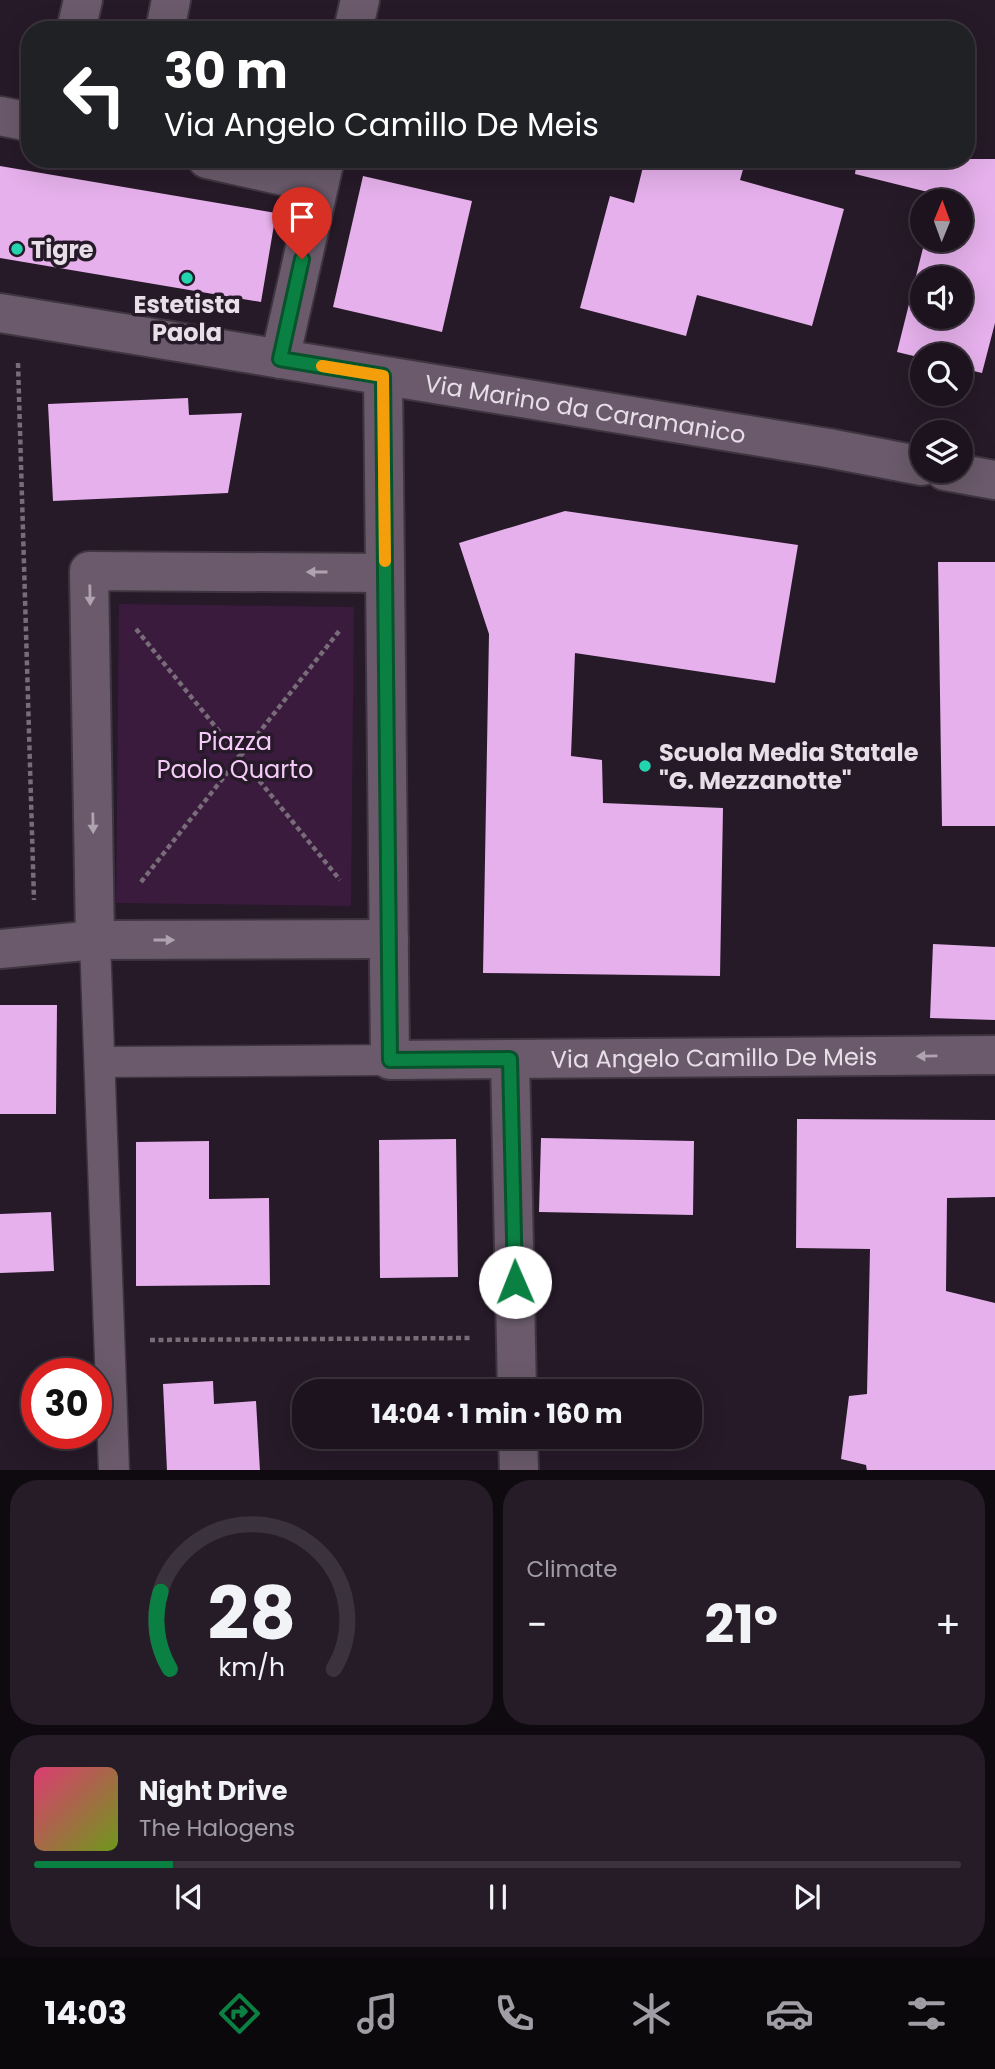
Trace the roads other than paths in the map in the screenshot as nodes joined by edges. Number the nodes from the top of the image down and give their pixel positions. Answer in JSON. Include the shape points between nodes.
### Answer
{"nodes":[{"id":1,"x":83,"y":0,"type":"edge"},
{"id":2,"x":171,"y":0,"type":"edge"},
{"id":3,"x":360,"y":0,"type":"edge"},
{"id":4,"x":78,"y":21,"type":"edge"},
{"id":5,"x":167,"y":21,"type":"edge"},
{"id":6,"x":355,"y":21,"type":"edge"},
{"id":7,"x":0,"y":116,"type":"edge"},
{"id":8,"x":21,"y":120,"type":"edge"},
{"id":9,"x":287,"y":168,"type":"edge"},
{"id":10,"x":322,"y":172,"type":"edge"},
{"id":11,"x":9,"y":315,"type":"edge"},
{"id":12,"x":280,"y":359,"type":"junction"},
{"id":13,"x":383,"y":376,"type":"junction"},
{"id":14,"x":910,"y":464,"type":"edge"},
{"id":15,"x":973,"y":476,"type":"edge"},
{"id":16,"x":995,"y":480,"type":"edge"},
{"id":17,"x":385,"y":573,"type":"junction"},
{"id":18,"x":95,"y":940,"type":"junction"},
{"id":19,"x":389,"y":940,"type":"junction"},
{"id":20,"x":18,"y":947,"type":"edge"},
{"id":21,"x":995,"y":1055,"type":"edge"},
{"id":22,"x":510,"y":1059,"type":"junction"},
{"id":23,"x":390,"y":1060,"type":"junction"},
{"id":24,"x":102,"y":1062,"type":"junction"},
{"id":25,"x":517,"y":1379,"type":"edge"},
{"id":26,"x":518,"y":1449,"type":"edge"},
{"id":27,"x":114,"y":1470,"type":"edge"},
{"id":28,"x":519,"y":1470,"type":"edge"}],
"edges":[{"from":1,"to":4,"type":"street"},
{"from":2,"to":5,"type":"street"},
{"from":3,"to":6,"type":"street"},
{"from":7,"to":8,"type":"street"},
{"from":9,"to":10,"type":"street"},
{"from":10,"to":12,"type":"street"},
{"from":11,"to":12,"type":"street","name":"Via Marino da Caramanico"},
{"from":12,"to":13,"type":"street","name":"Via Marino da Caramanico"},
{"from":13,"to":14,"type":"street","name":"Via Marino da Caramanico"},
{"from":13,"to":17,"type":"street"},
{"from":15,"to":16,"type":"street"},
{"from":17,"to":18,"type":"street","one_way":true,"via":[[89,571]]},
{"from":17,"to":19,"type":"street"},
{"from":18,"to":19,"type":"street","one_way":true},
{"from":18,"to":20,"type":"street"},
{"from":18,"to":24,"type":"lane"},
{"from":19,"to":23,"type":"street"},
{"from":21,"to":22,"type":"street","name":"Via Angelo Camillo De Meis","one_way":true},
{"from":22,"to":23,"type":"street","name":"Via Angelo Camillo De Meis"},
{"from":22,"to":25,"type":"street"},
{"from":23,"to":24,"type":"lane"},
{"from":24,"to":27,"type":"lane"},
{"from":26,"to":28,"type":"street"}]}
